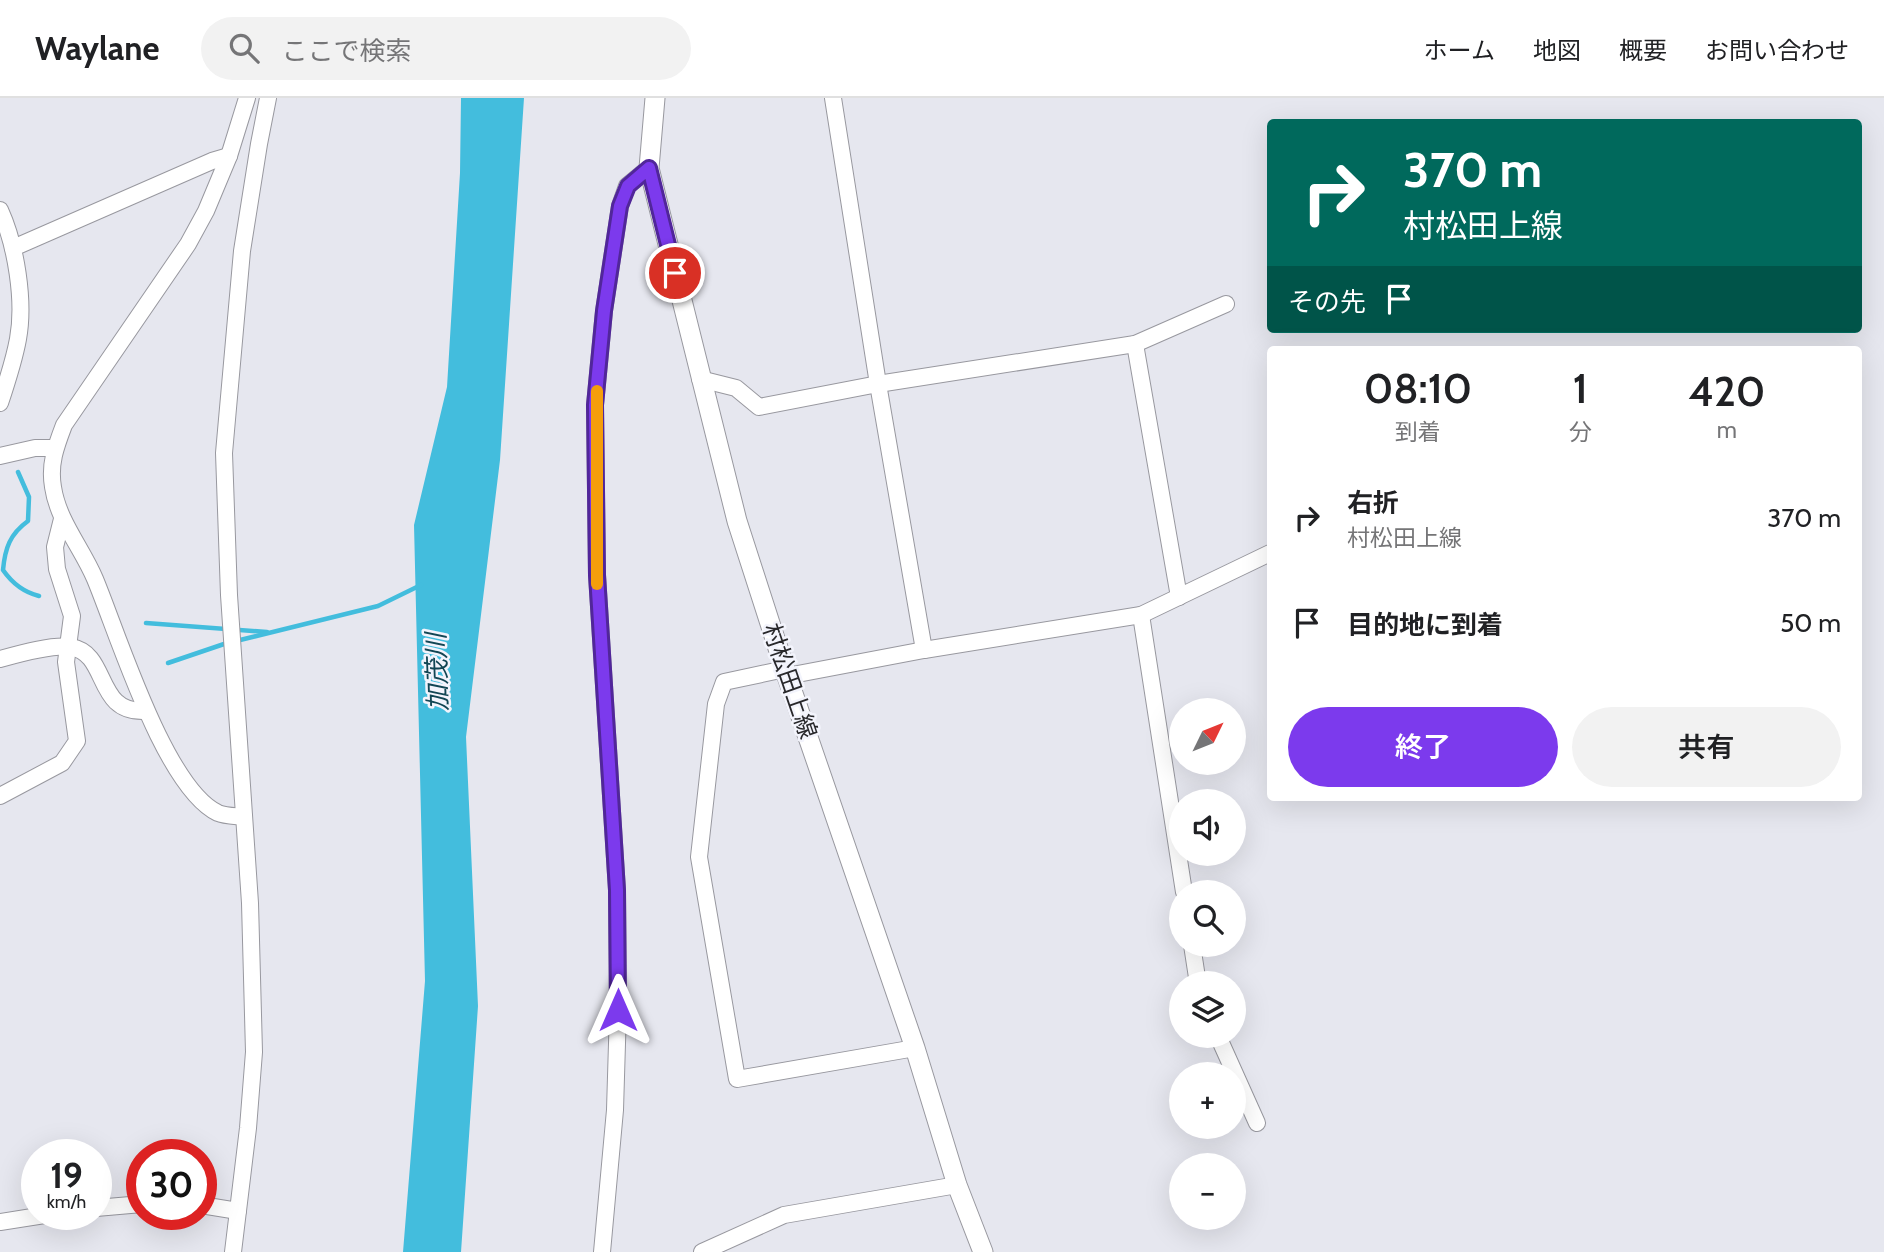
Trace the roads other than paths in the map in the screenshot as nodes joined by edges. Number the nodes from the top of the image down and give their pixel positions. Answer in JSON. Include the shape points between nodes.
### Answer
{"nodes":[{"id":1,"x":247,"y":98,"type":"edge"},
{"id":2,"x":268,"y":98,"type":"edge"},
{"id":3,"x":655,"y":98,"type":"edge"},
{"id":4,"x":833,"y":98,"type":"edge"},
{"id":5,"x":229,"y":156,"type":"junction"},
{"id":6,"x":649,"y":168,"type":"junction"},
{"id":7,"x":0,"y":210,"type":"edge"},
{"id":8,"x":13,"y":248,"type":"junction"},
{"id":9,"x":1226,"y":303,"type":"dead end"},
{"id":10,"x":1135,"y":344,"type":"junction"},
{"id":11,"x":700,"y":379,"type":"junction"},
{"id":12,"x":878,"y":384,"type":"junction"},
{"id":13,"x":0,"y":403,"type":"edge"},
{"id":14,"x":55,"y":448,"type":"junction"},
{"id":15,"x":0,"y":456,"type":"edge"},
{"id":16,"x":62,"y":519,"type":"junction"},
{"id":17,"x":1267,"y":554,"type":"edge"},
{"id":18,"x":1179,"y":597,"type":"junction"},
{"id":19,"x":1141,"y":615,"type":"junction"},
{"id":20,"x":69,"y":647,"type":"junction"},
{"id":21,"x":924,"y":650,"type":"junction"},
{"id":22,"x":6,"y":658,"type":"edge"},
{"id":23,"x":786,"y":672,"type":"junction"},
{"id":24,"x":146,"y":710,"type":"junction"},
{"id":25,"x":0,"y":796,"type":"edge"},
{"id":26,"x":244,"y":817,"type":"junction"},
{"id":27,"x":1182,"y":880,"type":"edge"},
{"id":28,"x":915,"y":1048,"type":"junction"},
{"id":29,"x":1223,"y":1048,"type":"edge"},
{"id":30,"x":1256,"y":1123,"type":"dead end"},
{"id":31,"x":957,"y":1185,"type":"junction"},
{"id":32,"x":217,"y":1207,"type":"edge"},
{"id":33,"x":238,"y":1210,"type":"junction"},
{"id":34,"x":21,"y":1219,"type":"edge"},
{"id":35,"x":0,"y":1222,"type":"edge"},
{"id":36,"x":233,"y":1252,"type":"edge"},
{"id":37,"x":602,"y":1252,"type":"edge"},
{"id":38,"x":702,"y":1252,"type":"edge"},
{"id":39,"x":983,"y":1252,"type":"edge"}],
"edges":[{"from":1,"to":5,"type":"street"},
{"from":2,"to":26,"type":"street","via":[[242,251],[224,453]]},
{"from":3,"to":6,"type":"main road","name":"村松田上線"},
{"from":4,"to":12,"type":"street"},
{"from":5,"to":8,"type":"street"},
{"from":5,"to":14,"type":"street","via":[[188,244],[64,425]]},
{"from":6,"to":11,"type":"main road","name":"村松田上線"},
{"from":6,"to":37,"type":"street","via":[[628,186],[620,206],[595,405],[597,575],[617,890],[618,1010],[615,1110]]},
{"from":7,"to":8,"type":"street"},
{"from":8,"to":13,"type":"street","via":[[19,337]]},
{"from":9,"to":10,"type":"street"},
{"from":10,"to":12,"type":"street"},
{"from":10,"to":18,"type":"street"},
{"from":11,"to":12,"type":"street","via":[[736,388],[759,407]]},
{"from":11,"to":23,"type":"main road","name":"村松田上線","via":[[737,521]]},
{"from":12,"to":21,"type":"street"},
{"from":14,"to":15,"type":"street"},
{"from":14,"to":16,"type":"street","via":[[53,488]]},
{"from":16,"to":20,"type":"street","via":[[55,547],[72,616]]},
{"from":16,"to":24,"type":"street","via":[[93,575]]},
{"from":17,"to":18,"type":"street"},
{"from":18,"to":19,"type":"street"},
{"from":19,"to":21,"type":"street"},
{"from":19,"to":27,"type":"street"},
{"from":20,"to":22,"type":"street"},
{"from":20,"to":24,"type":"street","via":[[88,657],[119,706]]},
{"from":20,"to":25,"type":"street","via":[[67,680],[77,741],[62,762]]},
{"from":21,"to":23,"type":"street"},
{"from":23,"to":28,"type":"main road","name":"村松田上線"},
{"from":23,"to":28,"type":"street","via":[[724,682],[716,704],[699,857],[737,1079]]},
{"from":24,"to":26,"type":"street","via":[[172,761],[198,797],[219,814]]},
{"from":26,"to":33,"type":"street","via":[[254,1052]]},
{"from":28,"to":31,"type":"main road","name":"村松田上線"},
{"from":29,"to":30,"type":"street"},
{"from":31,"to":38,"type":"street","via":[[784,1215]]},
{"from":31,"to":39,"type":"main road","name":"村松田上線"},
{"from":32,"to":33,"type":"street"},
{"from":33,"to":36,"type":"street"},
{"from":34,"to":35,"type":"street"}]}
